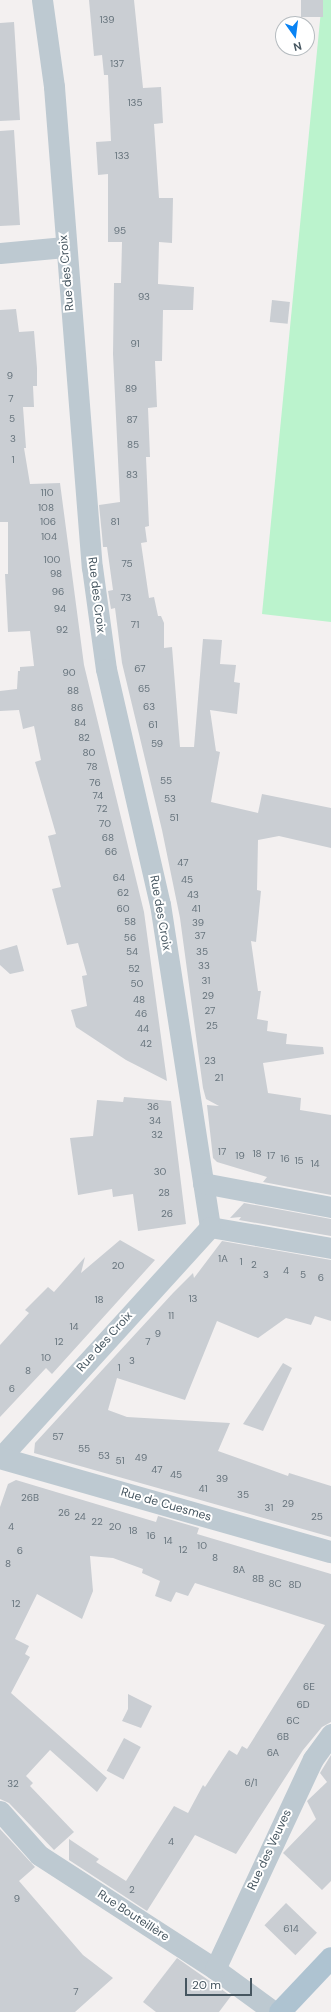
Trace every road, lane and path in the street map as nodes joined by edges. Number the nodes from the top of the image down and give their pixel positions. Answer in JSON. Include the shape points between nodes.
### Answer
{"nodes":[{"id":1,"x":42,"y":0,"type":"edge"},
{"id":2,"x":65,"y":247,"type":"junction"},
{"id":3,"x":0,"y":253,"type":"edge"},
{"id":4,"x":203,"y":1183,"type":"junction"},
{"id":5,"x":331,"y":1207,"type":"edge"},
{"id":6,"x":210,"y":1227,"type":"junction"},
{"id":7,"x":331,"y":1248,"type":"edge"},
{"id":8,"x":0,"y":1458,"type":"edge"},
{"id":9,"x":331,"y":1552,"type":"edge"},
{"id":10,"x":331,"y":1734,"type":"edge"},
{"id":11,"x":0,"y":1811,"type":"edge"},
{"id":12,"x":331,"y":1958,"type":"edge"},
{"id":13,"x":215,"y":1969,"type":"junction"},
{"id":14,"x":274,"y":2012,"type":"edge"},
{"id":15,"x":280,"y":2012,"type":"edge"}],
"edges":[{"from":1,"to":2,"type":"street","name":"Rue des Croix","via":[[54,87]]},
{"from":2,"to":3,"type":"street"},
{"from":2,"to":4,"type":"street","name":"Rue des Croix","via":[[92,567],[106,669],[160,904]]},
{"from":4,"to":5,"type":"street"},
{"from":4,"to":6,"type":"street","name":"Rue des Croix"},
{"from":6,"to":7,"type":"street"},
{"from":6,"to":8,"type":"street","name":"Rue des Croix"},
{"from":8,"to":9,"type":"street","name":"Rue de Cuesmes"},
{"from":10,"to":13,"type":"street","name":"Rue des Veuves","via":[[313,1759]]},
{"from":11,"to":13,"type":"street","name":"Rue Bouteillère","via":[[39,1855]]},
{"from":12,"to":15,"type":"main road"},
{"from":13,"to":14,"type":"street","name":"Rue Bouteillère"}]}
